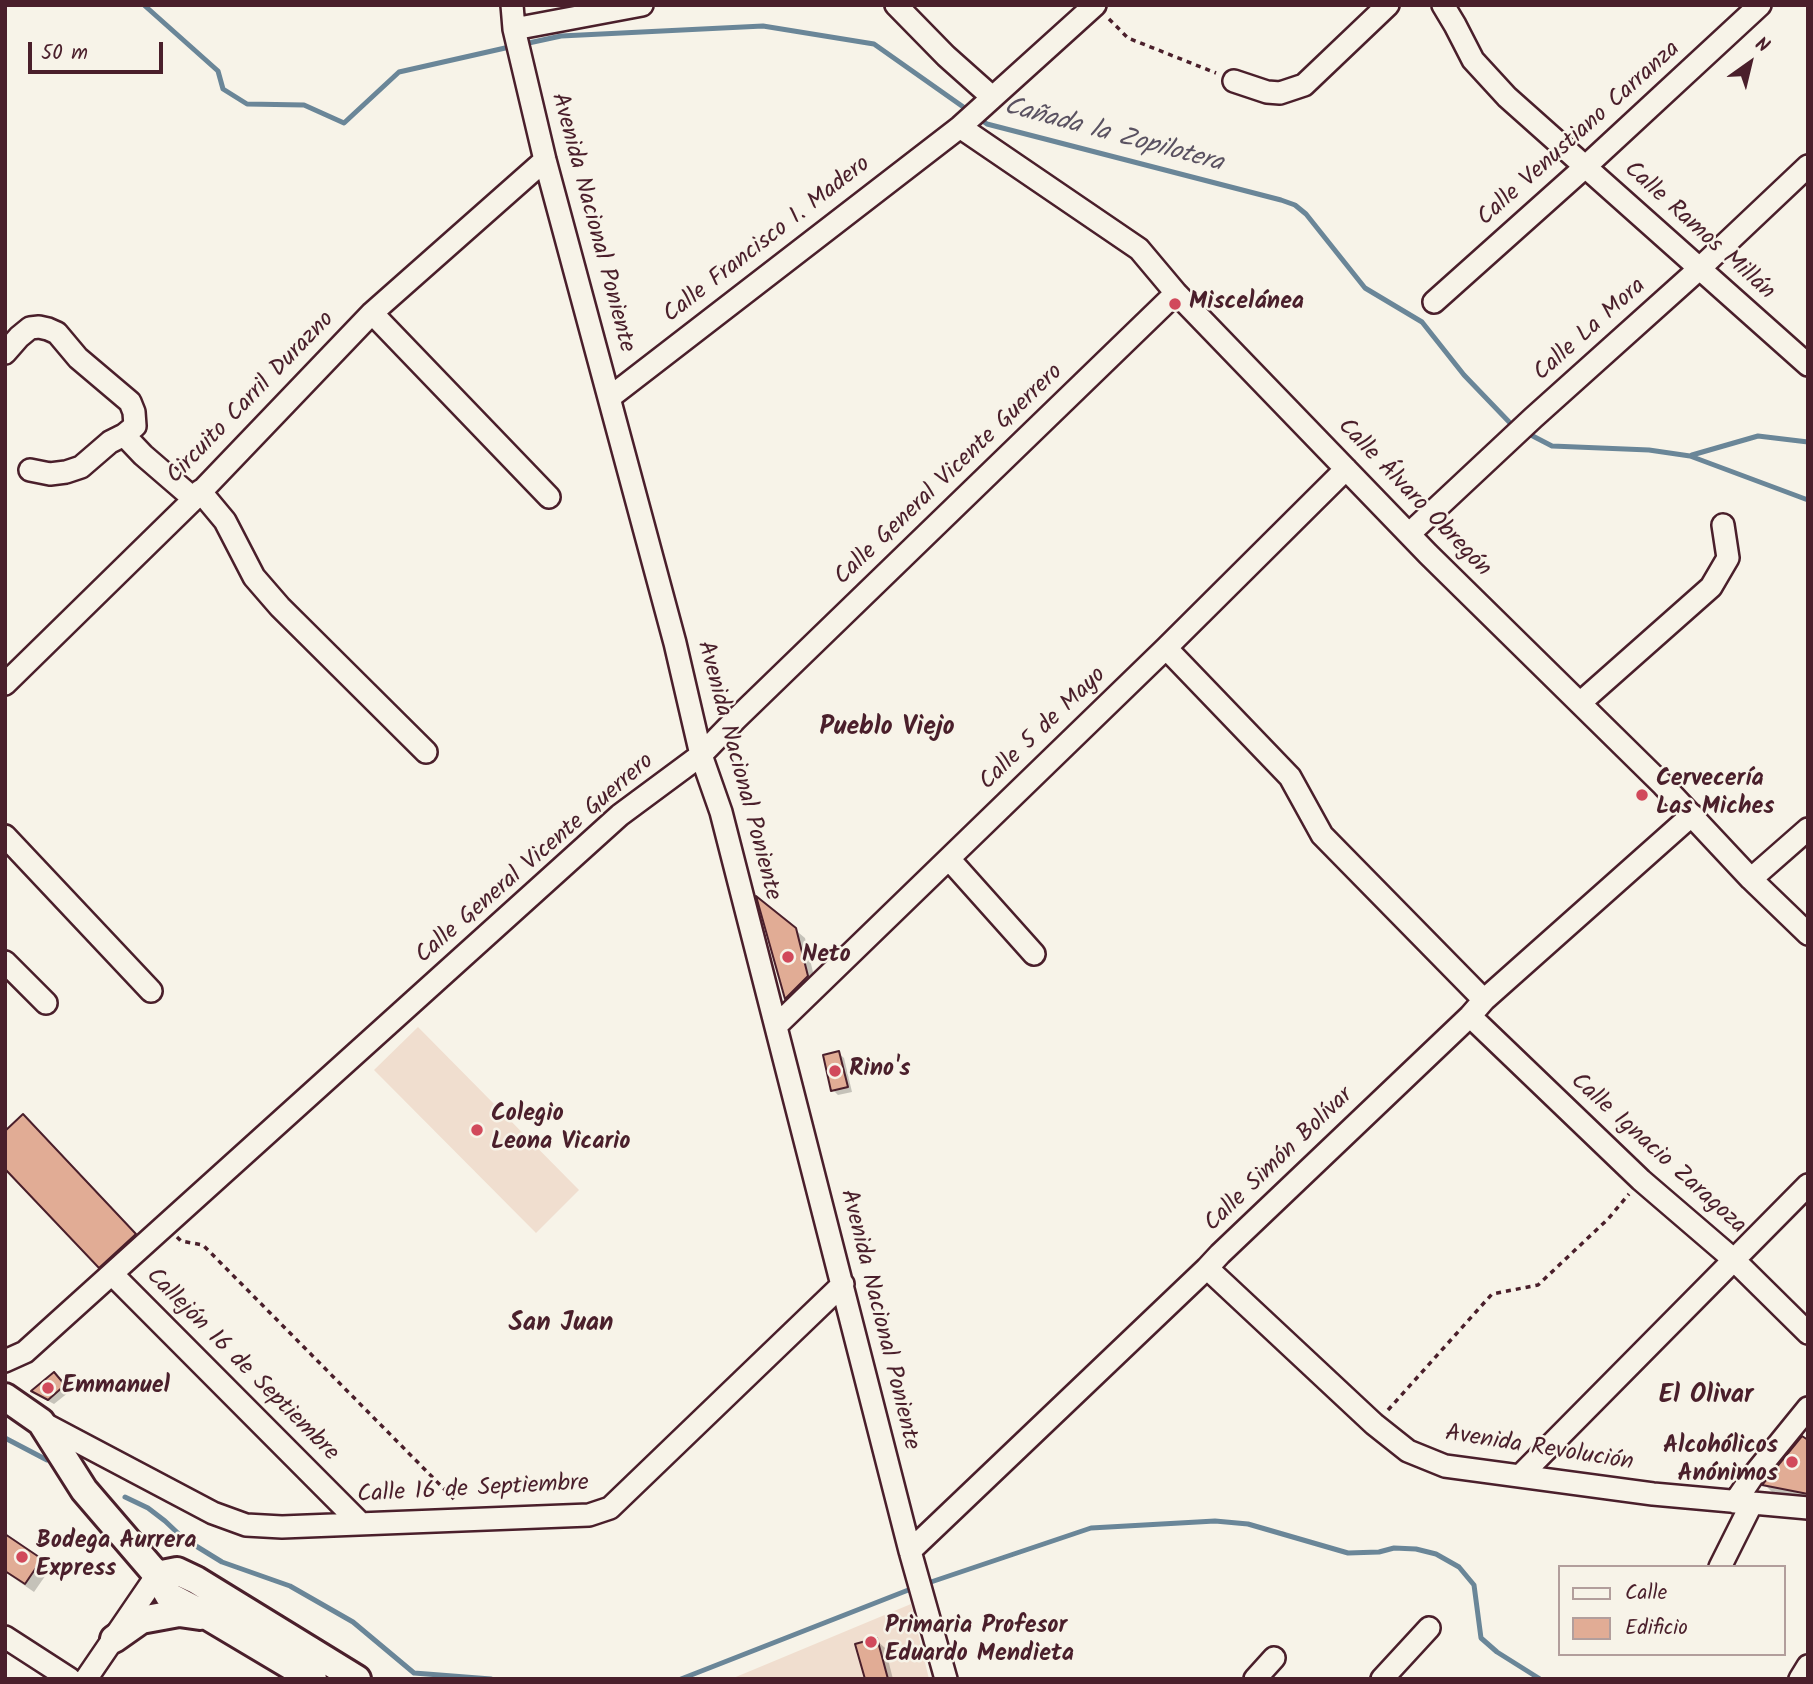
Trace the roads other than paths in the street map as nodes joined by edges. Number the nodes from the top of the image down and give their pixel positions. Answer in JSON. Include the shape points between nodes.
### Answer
{"nodes":[{"id":1,"x":512,"y":5,"type":"edge"},
{"id":2,"x":642,"y":5,"type":"edge"},
{"id":3,"x":896,"y":5,"type":"edge"},
{"id":4,"x":1388,"y":5,"type":"edge"},
{"id":5,"x":1443,"y":5,"type":"edge"},
{"id":6,"x":1760,"y":5,"type":"edge"},
{"id":7,"x":1095,"y":6,"type":"edge"},
{"id":8,"x":514,"y":29,"type":"junction"},
{"id":9,"x":1234,"y":80,"type":"road end"},
{"id":10,"x":992,"y":97,"type":"junction"},
{"id":11,"x":960,"y":127,"type":"junction"},
{"id":12,"x":545,"y":160,"type":"junction"},
{"id":13,"x":1808,"y":166,"type":"edge"},
{"id":14,"x":1585,"y":167,"type":"junction"},
{"id":15,"x":1699,"y":269,"type":"junction"},
{"id":16,"x":1176,"y":293,"type":"junction"},
{"id":17,"x":1434,"y":302,"type":"dead end"},
{"id":18,"x":372,"y":313,"type":"junction"},
{"id":19,"x":5,"y":353,"type":"edge"},
{"id":20,"x":1808,"y":365,"type":"edge"},
{"id":21,"x":609,"y":398,"type":"junction"},
{"id":22,"x":124,"y":435,"type":"junction"},
{"id":23,"x":1346,"y":469,"type":"junction"},
{"id":24,"x":30,"y":470,"type":"dead end"},
{"id":25,"x":197,"y":495,"type":"junction"},
{"id":26,"x":549,"y":498,"type":"dead end"},
{"id":27,"x":1723,"y":525,"type":"dead end"},
{"id":28,"x":1409,"y":534,"type":"junction"},
{"id":29,"x":1166,"y":648,"type":"junction"},
{"id":30,"x":5,"y":684,"type":"edge"},
{"id":31,"x":1580,"y":704,"type":"junction"},
{"id":32,"x":426,"y":752,"type":"dead end"},
{"id":33,"x":701,"y":755,"type":"junction"},
{"id":34,"x":1692,"y":815,"type":"junction"},
{"id":35,"x":1808,"y":829,"type":"edge"},
{"id":36,"x":5,"y":836,"type":"edge"},
{"id":37,"x":949,"y":859,"type":"junction"},
{"id":38,"x":1751,"y":878,"type":"junction"},
{"id":39,"x":1808,"y":934,"type":"edge"},
{"id":40,"x":1034,"y":954,"type":"dead end"},
{"id":41,"x":5,"y":962,"type":"edge"},
{"id":42,"x":152,"y":991,"type":"dead end"},
{"id":43,"x":46,"y":1003,"type":"dead end"},
{"id":44,"x":1477,"y":1008,"type":"junction"},
{"id":45,"x":776,"y":1026,"type":"junction"},
{"id":46,"x":1808,"y":1185,"type":"edge"},
{"id":47,"x":1733,"y":1259,"type":"junction"},
{"id":48,"x":1207,"y":1268,"type":"junction"},
{"id":49,"x":112,"y":1274,"type":"junction"},
{"id":50,"x":842,"y":1284,"type":"junction"},
{"id":51,"x":1808,"y":1333,"type":"edge"},
{"id":52,"x":5,"y":1361,"type":"edge"},
{"id":53,"x":5,"y":1397,"type":"edge"},
{"id":54,"x":1808,"y":1408,"type":"edge"},
{"id":55,"x":41,"y":1422,"type":"junction"},
{"id":56,"x":1521,"y":1475,"type":"junction"},
{"id":57,"x":1743,"y":1502,"type":"junction"},
{"id":58,"x":1808,"y":1508,"type":"edge"},
{"id":59,"x":361,"y":1524,"type":"junction"},
{"id":60,"x":910,"y":1551,"type":"junction"},
{"id":61,"x":1721,"y":1565,"type":"edge"},
{"id":62,"x":157,"y":1576,"type":"junction"},
{"id":63,"x":209,"y":1617,"type":"junction"},
{"id":64,"x":1429,"y":1629,"type":"dead end"},
{"id":65,"x":5,"y":1637,"type":"edge"},
{"id":66,"x":114,"y":1639,"type":"junction"},
{"id":67,"x":1274,"y":1658,"type":"dead end"},
{"id":68,"x":1808,"y":1666,"type":"edge"},
{"id":69,"x":70,"y":1679,"type":"edge"},
{"id":70,"x":86,"y":1679,"type":"edge"},
{"id":71,"x":313,"y":1679,"type":"edge"},
{"id":72,"x":357,"y":1679,"type":"edge"},
{"id":73,"x":946,"y":1679,"type":"edge"},
{"id":74,"x":1255,"y":1679,"type":"edge"},
{"id":75,"x":1382,"y":1679,"type":"edge"},
{"id":76,"x":1800,"y":1679,"type":"edge"}],
"edges":[{"from":1,"to":8,"type":"street","name":"Avenida Nacional Poniente"},
{"from":2,"to":8,"type":"street"},
{"from":3,"to":10,"type":"street"},
{"from":4,"to":9,"type":"street","via":[[1304,85],[1280,93]]},
{"from":5,"to":14,"type":"street","name":"Calle Ramos Millán","via":[[1473,60]]},
{"from":6,"to":14,"type":"street","name":"Calle Venustiano Carranza"},
{"from":7,"to":10,"type":"street"},
{"from":8,"to":12,"type":"street","name":"Avenida Nacional Poniente"},
{"from":10,"to":11,"type":"street","name":"Calle Francisco I. Madero"},
{"from":11,"to":16,"type":"street","name":"Calle Álvaro Obregón","via":[[1139,249]]},
{"from":11,"to":21,"type":"street","name":"Calle Francisco I. Madero"},
{"from":12,"to":18,"type":"street","name":"Circuito Carril Durazno"},
{"from":12,"to":21,"type":"street","name":"Avenida Nacional Poniente"},
{"from":13,"to":15,"type":"street","name":"Calle La Mora"},
{"from":14,"to":15,"type":"street","name":"Calle Ramos Millán"},
{"from":14,"to":17,"type":"street","name":"Calle Venustiano Carranza"},
{"from":15,"to":20,"type":"street","name":"Calle Ramos Millán"},
{"from":15,"to":28,"type":"street","name":"Calle La Mora"},
{"from":16,"to":23,"type":"street","name":"Calle Álvaro Obregón"},
{"from":16,"to":33,"type":"street","name":"Calle General Vicente Guerrero"},
{"from":18,"to":25,"type":"street","name":"Circuito Carril Durazno"},
{"from":18,"to":26,"type":"street"},
{"from":19,"to":22,"type":"street","via":[[30,328],[57,333],[78,358],[130,402],[135,426]]},
{"from":21,"to":33,"type":"street","name":"Avenida Nacional Poniente"},
{"from":22,"to":24,"type":"street","via":[[81,467],[50,474]]},
{"from":22,"to":25,"type":"street"},
{"from":23,"to":28,"type":"street","name":"Calle Álvaro Obregón"},
{"from":23,"to":29,"type":"street","name":"Calle 5 de Mayo"},
{"from":25,"to":30,"type":"street","name":"Circuito Carril Durazno"},
{"from":25,"to":32,"type":"street","via":[[225,522],[254,577],[280,607]]},
{"from":27,"to":31,"type":"street","via":[[1728,558],[1711,587]]},
{"from":28,"to":31,"type":"street","name":"Calle Álvaro Obregón"},
{"from":29,"to":37,"type":"street","name":"Calle 5 de Mayo"},
{"from":29,"to":44,"type":"street","name":"Calle Ignacio Zaragoza","via":[[1290,777],[1322,835]]},
{"from":31,"to":34,"type":"street","name":"Calle Álvaro Obregón"},
{"from":33,"to":45,"type":"street","name":"Avenida Nacional Poniente","via":[[721,812]]},
{"from":33,"to":49,"type":"street","name":"Calle General Vicente Guerrero","via":[[621,815]]},
{"from":34,"to":38,"type":"street","name":"Calle Álvaro Obregón"},
{"from":34,"to":44,"type":"street","name":"Calle Simón Bolívar"},
{"from":35,"to":38,"type":"street"},
{"from":36,"to":42,"type":"street"},
{"from":37,"to":40,"type":"street"},
{"from":37,"to":45,"type":"street","name":"Calle 5 de Mayo"},
{"from":38,"to":39,"type":"street","name":"Calle Álvaro Obregón"},
{"from":41,"to":43,"type":"street"},
{"from":44,"to":47,"type":"street","name":"Calle Ignacio Zaragoza","via":[[1641,1180]]},
{"from":44,"to":48,"type":"street","name":"Calle Simón Bolívar"},
{"from":45,"to":50,"type":"street","name":"Avenida Nacional Poniente"},
{"from":46,"to":47,"type":"street"},
{"from":47,"to":51,"type":"street","name":"Calle Ignacio Zaragoza"},
{"from":47,"to":56,"type":"street"},
{"from":48,"to":56,"type":"street","name":"Avenida Revolución","via":[[1408,1451],[1445,1466]]},
{"from":48,"to":60,"type":"street","name":"Calle Simón Bolívar"},
{"from":49,"to":52,"type":"street","name":"Calle General Vicente Guerrero","via":[[24,1352]]},
{"from":49,"to":59,"type":"street","name":"Callejón 16 de Septiembre"},
{"from":50,"to":59,"type":"street","name":"Calle 16 de Septiembre","via":[[610,1508],[589,1514]]},
{"from":50,"to":60,"type":"street","name":"Avenida Nacional Poniente"},
{"from":53,"to":55,"type":"main road"},
{"from":54,"to":57,"type":"street","via":[[1752,1477]]},
{"from":55,"to":59,"type":"street","name":"Calle 16 de Septiembre","via":[[214,1513],[246,1525]]},
{"from":55,"to":62,"type":"main road","via":[[84,1490]]},
{"from":56,"to":57,"type":"street","name":"Avenida Revolución"},
{"from":57,"to":58,"type":"street","name":"Avenida Revolución"},
{"from":57,"to":61,"type":"street"},
{"from":60,"to":73,"type":"street","name":"Avenida Nacional Poniente"},
{"from":62,"to":63,"type":"main road","via":[[169,1596]]},
{"from":62,"to":66,"type":"street"},
{"from":62,"to":72,"type":"main road","via":[[177,1571],[196,1580]]},
{"from":63,"to":66,"type":"main road","via":[[179,1613],[141,1620]]},
{"from":63,"to":71,"type":"main road"},
{"from":64,"to":75,"type":"street"},
{"from":65,"to":69,"type":"street"},
{"from":66,"to":70,"type":"street"},
{"from":67,"to":74,"type":"street"},
{"from":68,"to":76,"type":"street"}]}
